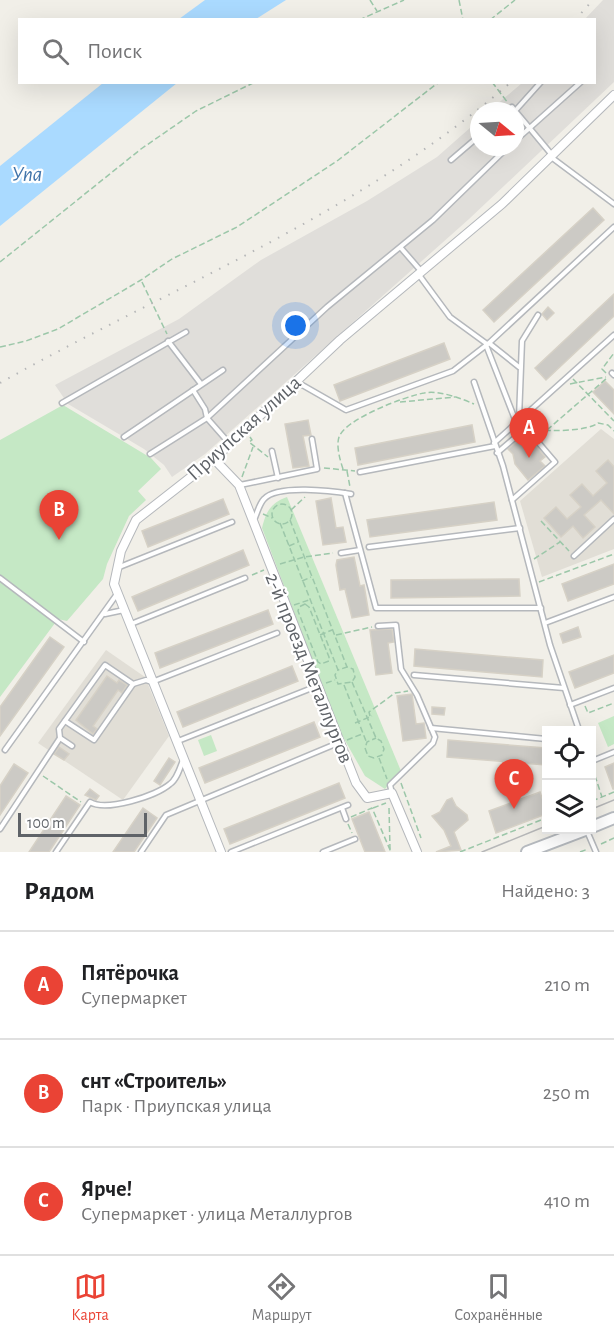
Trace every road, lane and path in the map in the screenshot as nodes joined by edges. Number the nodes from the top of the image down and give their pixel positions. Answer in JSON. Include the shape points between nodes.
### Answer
{"nodes":[{"id":1,"x":370,"y":0,"type":"edge"},
{"id":2,"x":404,"y":0,"type":"edge"},
{"id":3,"x":459,"y":0,"type":"edge"},
{"id":4,"x":514,"y":0,"type":"edge"},
{"id":5,"x":378,"y":11,"type":"junction"},
{"id":6,"x":363,"y":18,"type":"edge"},
{"id":7,"x":463,"y":18,"type":"edge"},
{"id":8,"x":492,"y":18,"type":"edge"},
{"id":9,"x":251,"y":84,"type":"edge"},
{"id":10,"x":436,"y":84,"type":"edge"},
{"id":11,"x":494,"y":84,"type":"edge"},
{"id":12,"x":539,"y":84,"type":"edge"},
{"id":13,"x":579,"y":84,"type":"edge"},
{"id":14,"x":614,"y":95,"type":"edge"},
{"id":15,"x":508,"y":102,"type":"edge"},
{"id":16,"x":521,"y":102,"type":"edge"},
{"id":17,"x":524,"y":122,"type":"edge"},
{"id":18,"x":529,"y":128,"type":"junction"},
{"id":19,"x":524,"y":133,"type":"edge"},
{"id":20,"x":470,"y":144,"type":"edge"},
{"id":21,"x":498,"y":156,"type":"edge"},
{"id":22,"x":551,"y":156,"type":"junction"},
{"id":23,"x":451,"y":160,"type":"dead end"},
{"id":24,"x":614,"y":204,"type":"edge"},
{"id":25,"x":614,"y":227,"type":"edge"},
{"id":26,"x":401,"y":248,"type":"junction"},
{"id":27,"x":0,"y":262,"type":"edge"},
{"id":28,"x":420,"y":273,"type":"junction"},
{"id":29,"x":141,"y":280,"type":"junction"},
{"id":30,"x":537,"y":315,"type":"dead end"},
{"id":31,"x":186,"y":332,"type":"dead end"},
{"id":32,"x":614,"y":335,"type":"edge"},
{"id":33,"x":169,"y":341,"type":"junction"},
{"id":34,"x":487,"y":344,"type":"junction"},
{"id":35,"x":0,"y":347,"type":"edge"},
{"id":36,"x":614,"y":353,"type":"edge"},
{"id":37,"x":520,"y":368,"type":"junction"},
{"id":38,"x":602,"y":369,"type":"dead end"},
{"id":39,"x":223,"y":370,"type":"dead end"},
{"id":40,"x":612,"y":375,"type":"edge"},
{"id":41,"x":614,"y":381,"type":"edge"},
{"id":42,"x":296,"y":382,"type":"junction"},
{"id":43,"x":474,"y":382,"type":"dead end"},
{"id":44,"x":201,"y":384,"type":"junction"},
{"id":45,"x":560,"y":384,"type":"junction"},
{"id":46,"x":578,"y":384,"type":"junction"},
{"id":47,"x":193,"y":390,"type":"junction"},
{"id":48,"x":588,"y":394,"type":"junction"},
{"id":49,"x":459,"y":397,"type":"junction"},
{"id":50,"x":397,"y":402,"type":"junction"},
{"id":51,"x":62,"y":403,"type":"dead end"},
{"id":52,"x":483,"y":408,"type":"junction"},
{"id":53,"x":207,"y":418,"type":"junction"},
{"id":54,"x":517,"y":421,"type":"junction"},
{"id":55,"x":614,"y":421,"type":"edge"},
{"id":56,"x":526,"y":428,"type":"junction"},
{"id":57,"x":546,"y":431,"type":"junction"},
{"id":58,"x":614,"y":431,"type":"edge"},
{"id":59,"x":124,"y":437,"type":"dead end"},
{"id":60,"x":250,"y":437,"type":"dead end"},
{"id":61,"x":312,"y":439,"type":"dead end"},
{"id":62,"x":229,"y":444,"type":"junction"},
{"id":63,"x":494,"y":445,"type":"junction"},
{"id":64,"x":253,"y":447,"type":"junction"},
{"id":65,"x":272,"y":451,"type":"dead end"},
{"id":66,"x":497,"y":453,"type":"junction"},
{"id":67,"x":150,"y":454,"type":"dead end"},
{"id":68,"x":214,"y":459,"type":"junction"},
{"id":69,"x":274,"y":462,"type":"junction"},
{"id":70,"x":317,"y":469,"type":"junction"},
{"id":71,"x":343,"y":469,"type":"junction"},
{"id":72,"x":347,"y":470,"type":"junction"},
{"id":73,"x":360,"y":472,"type":"joint"},
{"id":74,"x":278,"y":478,"type":"junction"},
{"id":75,"x":239,"y":485,"type":"junction"},
{"id":76,"x":311,"y":490,"type":"junction"},
{"id":77,"x":345,"y":493,"type":"junction"},
{"id":78,"x":351,"y":494,"type":"joint"},
{"id":79,"x":512,"y":500,"type":"junction"},
{"id":80,"x":291,"y":511,"type":"junction"},
{"id":81,"x":258,"y":513,"type":"junction"},
{"id":82,"x":273,"y":518,"type":"junction"},
{"id":83,"x":614,"y":519,"type":"edge"},
{"id":84,"x":290,"y":520,"type":"junction"},
{"id":85,"x":541,"y":521,"type":"dead end"},
{"id":86,"x":232,"y":522,"type":"dead end"},
{"id":87,"x":280,"y":523,"type":"junction"},
{"id":88,"x":253,"y":524,"type":"junction"},
{"id":89,"x":520,"y":528,"type":"junction"},
{"id":90,"x":298,"y":542,"type":"junction"},
{"id":91,"x":561,"y":542,"type":"junction"},
{"id":92,"x":289,"y":546,"type":"junction"},
{"id":93,"x":369,"y":547,"type":"dead end"},
{"id":94,"x":360,"y":550,"type":"junction"},
{"id":95,"x":341,"y":553,"type":"joint"},
{"id":96,"x":614,"y":554,"type":"edge"},
{"id":97,"x":574,"y":556,"type":"joint"},
{"id":98,"x":304,"y":557,"type":"junction"},
{"id":99,"x":294,"y":559,"type":"junction"},
{"id":100,"x":528,"y":561,"type":"junction"},
{"id":101,"x":117,"y":568,"type":"junction"},
{"id":102,"x":269,"y":568,"type":"junction"},
{"id":103,"x":312,"y":577,"type":"junction"},
{"id":104,"x":0,"y":578,"type":"edge"},
{"id":105,"x":245,"y":578,"type":"joint"},
{"id":106,"x":302,"y":581,"type":"junction"},
{"id":107,"x":535,"y":584,"type":"junction"},
{"id":108,"x":117,"y":594,"type":"junction"},
{"id":109,"x":614,"y":597,"type":"edge"},
{"id":110,"x":310,"y":600,"type":"junction"},
{"id":111,"x":541,"y":608,"type":"junction"},
{"id":112,"x":124,"y":610,"type":"junction"},
{"id":113,"x":287,"y":610,"type":"junction"},
{"id":114,"x":104,"y":614,"type":"junction"},
{"id":115,"x":545,"y":623,"type":"junction"},
{"id":116,"x":130,"y":625,"type":"junction"},
{"id":117,"x":318,"y":625,"type":"junction"},
{"id":118,"x":378,"y":626,"type":"joint"},
{"id":119,"x":333,"y":630,"type":"junction"},
{"id":120,"x":277,"y":633,"type":"dead end"},
{"id":121,"x":322,"y":634,"type":"junction"},
{"id":122,"x":335,"y":635,"type":"junction"},
{"id":123,"x":84,"y":642,"type":"junction"},
{"id":124,"x":329,"y":652,"type":"junction"},
{"id":125,"x":347,"y":667,"type":"junction"},
{"id":126,"x":338,"y":670,"type":"junction"},
{"id":127,"x":414,"y":675,"type":"dead end"},
{"id":128,"x":336,"y":679,"type":"junction"},
{"id":129,"x":152,"y":682,"type":"junction"},
{"id":130,"x":352,"y":682,"type":"junction"},
{"id":131,"x":133,"y":684,"type":"junction"},
{"id":132,"x":344,"y":685,"type":"junction"},
{"id":133,"x":316,"y":686,"type":"junction"},
{"id":134,"x":564,"y":688,"type":"junction"},
{"id":135,"x":614,"y":688,"type":"edge"},
{"id":136,"x":414,"y":690,"type":"junction"},
{"id":137,"x":583,"y":700,"type":"junction"},
{"id":138,"x":614,"y":703,"type":"edge"},
{"id":139,"x":570,"y":705,"type":"junction"},
{"id":140,"x":370,"y":716,"type":"junction"},
{"id":141,"x":65,"y":721,"type":"junction"},
{"id":142,"x":357,"y":722,"type":"junction"},
{"id":143,"x":578,"y":726,"type":"edge"},
{"id":144,"x":431,"y":728,"type":"junction"},
{"id":145,"x":363,"y":733,"type":"junction"},
{"id":146,"x":60,"y":738,"type":"junction"},
{"id":147,"x":376,"y":738,"type":"junction"},
{"id":148,"x":542,"y":739,"type":"edge"},
{"id":149,"x":176,"y":741,"type":"junction"},
{"id":150,"x":367,"y":742,"type":"junction"},
{"id":151,"x":338,"y":743,"type":"junction"},
{"id":152,"x":72,"y":746,"type":"dead end"},
{"id":153,"x":5,"y":750,"type":"dead end"},
{"id":154,"x":614,"y":752,"type":"edge"},
{"id":155,"x":378,"y":757,"type":"junction"},
{"id":156,"x":596,"y":758,"type":"edge"},
{"id":157,"x":183,"y":759,"type":"junction"},
{"id":158,"x":37,"y":772,"type":"junction"},
{"id":159,"x":398,"y":777,"type":"junction"},
{"id":160,"x":596,"y":780,"type":"edge"},
{"id":161,"x":614,"y":792,"type":"edge"},
{"id":162,"x":390,"y":793,"type":"junction"},
{"id":163,"x":602,"y":797,"type":"junction"},
{"id":164,"x":596,"y":799,"type":"edge"},
{"id":165,"x":199,"y":800,"type":"junction"},
{"id":166,"x":348,"y":805,"type":"dead end"},
{"id":167,"x":87,"y":806,"type":"junction"},
{"id":168,"x":342,"y":808,"type":"junction"},
{"id":169,"x":614,"y":818,"type":"edge"},
{"id":170,"x":346,"y":819,"type":"junction"},
{"id":171,"x":542,"y":820,"type":"edge"},
{"id":172,"x":596,"y":825,"type":"edge"},
{"id":173,"x":0,"y":829,"type":"edge"},
{"id":174,"x":575,"y":834,"type":"edge"},
{"id":175,"x":588,"y":834,"type":"edge"},
{"id":176,"x":354,"y":839,"type":"joint"},
{"id":177,"x":422,"y":842,"type":"dead end"},
{"id":178,"x":390,"y":851,"type":"edge"},
{"id":179,"x":56,"y":852,"type":"edge"},
{"id":180,"x":141,"y":852,"type":"edge"},
{"id":181,"x":221,"y":852,"type":"edge"},
{"id":182,"x":231,"y":852,"type":"edge"},
{"id":183,"x":324,"y":852,"type":"edge"},
{"id":184,"x":417,"y":852,"type":"edge"},
{"id":185,"x":460,"y":852,"type":"edge"},
{"id":186,"x":527,"y":852,"type":"edge"},
{"id":187,"x":596,"y":852,"type":"edge"}],
"edges":[{"from":1,"to":5,"type":"path"},
{"from":2,"to":5,"type":"path"},
{"from":3,"to":7,"type":"path"},
{"from":4,"to":8,"type":"path"},
{"from":5,"to":6,"type":"path"},
{"from":9,"to":27,"type":"path","via":[[196,111],[141,148]]},
{"from":10,"to":29,"type":"path","via":[[337,161],[267,208],[172,258]]},
{"from":11,"to":15,"type":"path"},
{"from":12,"to":16,"type":"lane"},
{"from":13,"to":18,"type":"lane"},
{"from":14,"to":22,"type":"street","name":"Приупская улица"},
{"from":17,"to":18,"type":"lane"},
{"from":18,"to":19,"type":"lane"},
{"from":18,"to":22,"type":"lane"},
{"from":20,"to":23,"type":"lane"},
{"from":21,"to":26,"type":"lane"},
{"from":22,"to":24,"type":"lane"},
{"from":22,"to":28,"type":"street","name":"Приупская улица","via":[[502,204]]},
{"from":25,"to":34,"type":"lane"},
{"from":26,"to":28,"type":"lane"},
{"from":26,"to":53,"type":"lane","via":[[327,307]]},
{"from":28,"to":34,"type":"lane","via":[[450,317]]},
{"from":28,"to":42,"type":"street","name":"Приупская улица"},
{"from":29,"to":33,"type":"path"},
{"from":29,"to":35,"type":"path","via":[[58,328]]},
{"from":30,"to":37,"type":"lane","via":[[522,341]]},
{"from":31,"to":33,"type":"lane"},
{"from":32,"to":45,"type":"lane"},
{"from":33,"to":44,"type":"lane"},
{"from":33,"to":51,"type":"lane"},
{"from":34,"to":37,"type":"lane"},
{"from":34,"to":42,"type":"lane","via":[[453,370],[346,410]]},
{"from":34,"to":54,"type":"lane"},
{"from":36,"to":38,"type":"path"},
{"from":37,"to":54,"type":"lane"},
{"from":39,"to":44,"type":"lane"},
{"from":40,"to":41,"type":"path"},
{"from":40,"to":46,"type":"path"},
{"from":40,"to":48,"type":"path"},
{"from":42,"to":62,"type":"street","name":"Приупская улица"},
{"from":43,"to":52,"type":"lane"},
{"from":44,"to":47,"type":"lane"},
{"from":45,"to":46,"type":"path"},
{"from":45,"to":54,"type":"lane"},
{"from":46,"to":48,"type":"path"},
{"from":47,"to":53,"type":"lane"},
{"from":47,"to":59,"type":"lane"},
{"from":48,"to":55,"type":"path"},
{"from":48,"to":57,"type":"path"},
{"from":49,"to":50,"type":"path"},
{"from":49,"to":50,"type":"path","via":[[426,392]]},
{"from":49,"to":52,"type":"path"},
{"from":50,"to":71,"type":"path","via":[[348,426],[339,437]]},
{"from":52,"to":63,"type":"lane"},
{"from":53,"to":62,"type":"lane"},
{"from":53,"to":67,"type":"lane"},
{"from":54,"to":63,"type":"lane"},
{"from":56,"to":57,"type":"path"},
{"from":56,"to":66,"type":"lane"},
{"from":56,"to":79,"type":"lane","via":[[555,462]]},
{"from":57,"to":58,"type":"path","via":[[591,428],[598,423]]},
{"from":60,"to":64,"type":"path"},
{"from":61,"to":70,"type":"lane"},
{"from":62,"to":68,"type":"street","name":"Приупская улица"},
{"from":63,"to":66,"type":"lane"},
{"from":63,"to":73,"type":"lane"},
{"from":64,"to":69,"type":"path"},
{"from":64,"to":75,"type":"path"},
{"from":65,"to":69,"type":"lane"},
{"from":66,"to":79,"type":"lane"},
{"from":68,"to":75,"type":"street","name":"2-й проезд Металлургов"},
{"from":68,"to":101,"type":"street","name":"Приупская улица","via":[[136,520]]},
{"from":69,"to":74,"type":"lane"},
{"from":70,"to":71,"type":"path"},
{"from":70,"to":74,"type":"lane"},
{"from":71,"to":72,"type":"path"},
{"from":72,"to":73,"type":"path"},
{"from":72,"to":78,"type":"path"},
{"from":74,"to":75,"type":"lane"},
{"from":75,"to":88,"type":"street","name":"2-й проезд Металлургов"},
{"from":76,"to":77,"type":"lane"},
{"from":76,"to":80,"type":"path"},
{"from":76,"to":81,"type":"lane","via":[[272,494],[264,499]]},
{"from":77,"to":78,"type":"lane"},
{"from":77,"to":94,"type":"lane"},
{"from":79,"to":89,"type":"lane"},
{"from":80,"to":82,"type":"path","via":[[284,504],[274,507]]},
{"from":80,"to":84,"type":"path"},
{"from":81,"to":82,"type":"path"},
{"from":81,"to":88,"type":"lane"},
{"from":82,"to":87,"type":"path"},
{"from":83,"to":97,"type":"lane"},
{"from":84,"to":87,"type":"path"},
{"from":84,"to":90,"type":"path"},
{"from":85,"to":91,"type":"path"},
{"from":86,"to":101,"type":"lane"},
{"from":87,"to":92,"type":"path"},
{"from":88,"to":102,"type":"street","name":"2-й проезд Металлургов"},
{"from":89,"to":93,"type":"lane"},
{"from":89,"to":100,"type":"lane"},
{"from":90,"to":92,"type":"path"},
{"from":90,"to":98,"type":"path"},
{"from":91,"to":97,"type":"path"},
{"from":91,"to":100,"type":"path"},
{"from":92,"to":99,"type":"path"},
{"from":94,"to":95,"type":"lane"},
{"from":94,"to":111,"type":"lane","via":[[376,608]]},
{"from":95,"to":98,"type":"path"},
{"from":96,"to":107,"type":"path"},
{"from":98,"to":99,"type":"path"},
{"from":98,"to":103,"type":"path"},
{"from":99,"to":102,"type":"path"},
{"from":99,"to":106,"type":"path"},
{"from":100,"to":107,"type":"lane"},
{"from":101,"to":108,"type":"street","name":"Приупская улица"},
{"from":102,"to":105,"type":"path"},
{"from":102,"to":113,"type":"street","name":"2-й проезд Металлургов"},
{"from":103,"to":106,"type":"path"},
{"from":103,"to":119,"type":"path"},
{"from":104,"to":123,"type":"lane"},
{"from":105,"to":116,"type":"lane"},
{"from":106,"to":110,"type":"path"},
{"from":107,"to":111,"type":"lane"},
{"from":108,"to":112,"type":"street","name":"Приупская улица"},
{"from":108,"to":114,"type":"lane"},
{"from":109,"to":115,"type":"lane"},
{"from":110,"to":113,"type":"path"},
{"from":110,"to":117,"type":"path"},
{"from":111,"to":115,"type":"lane"},
{"from":112,"to":114,"type":"lane"},
{"from":112,"to":116,"type":"street","name":"Приупская улица"},
{"from":113,"to":133,"type":"street","name":"2-й проезд Металлургов"},
{"from":114,"to":123,"type":"lane"},
{"from":115,"to":134,"type":"lane"},
{"from":116,"to":129,"type":"street","name":"Приупская улица"},
{"from":117,"to":121,"type":"path"},
{"from":117,"to":124,"type":"path","via":[[309,607],[299,607],[321,664],[329,662]]},
{"from":118,"to":122,"type":"path"},
{"from":118,"to":136,"type":"lane","via":[[396,625],[401,669]]},
{"from":119,"to":121,"type":"path"},
{"from":119,"to":122,"type":"path"},
{"from":120,"to":129,"type":"lane"},
{"from":121,"to":124,"type":"path"},
{"from":122,"to":125,"type":"path"},
{"from":123,"to":153,"type":"lane"},
{"from":124,"to":126,"type":"path"},
{"from":125,"to":126,"type":"path"},
{"from":125,"to":130,"type":"path","via":[[355,676]]},
{"from":126,"to":128,"type":"path"},
{"from":127,"to":134,"type":"lane"},
{"from":128,"to":132,"type":"path"},
{"from":128,"to":133,"type":"path"},
{"from":129,"to":131,"type":"lane"},
{"from":129,"to":149,"type":"street","name":"Приупская улица"},
{"from":130,"to":132,"type":"path"},
{"from":130,"to":140,"type":"path"},
{"from":131,"to":141,"type":"lane","via":[[94,740]]},
{"from":131,"to":141,"type":"lane","via":[[105,664]]},
{"from":132,"to":142,"type":"path"},
{"from":133,"to":149,"type":"lane"},
{"from":133,"to":151,"type":"street","name":"2-й проезд Металлургов"},
{"from":134,"to":139,"type":"lane"},
{"from":135,"to":137,"type":"lane"},
{"from":136,"to":140,"type":"path","via":[[395,693],[369,712]]},
{"from":136,"to":144,"type":"lane"},
{"from":137,"to":138,"type":"path","via":[[588,713]]},
{"from":137,"to":139,"type":"lane"},
{"from":139,"to":143,"type":"lane"},
{"from":140,"to":142,"type":"path"},
{"from":140,"to":147,"type":"path"},
{"from":141,"to":146,"type":"lane","via":[[59,729]]},
{"from":142,"to":145,"type":"path"},
{"from":144,"to":148,"type":"lane"},
{"from":144,"to":159,"type":"lane","via":[[433,742]]},
{"from":145,"to":150,"type":"path"},
{"from":145,"to":151,"type":"path"},
{"from":146,"to":152,"type":"lane"},
{"from":146,"to":158,"type":"lane"},
{"from":147,"to":150,"type":"path"},
{"from":147,"to":155,"type":"path","via":[[384,749]]},
{"from":149,"to":157,"type":"street","name":"Приупская улица"},
{"from":150,"to":155,"type":"path","via":[[368,756]]},
{"from":151,"to":162,"type":"street","name":"2-й проезд Металлургов","via":[[367,798]]},
{"from":151,"to":165,"type":"lane"},
{"from":154,"to":156,"type":"lane"},
{"from":155,"to":162,"type":"path"},
{"from":157,"to":165,"type":"street","name":"Приупская улица"},
{"from":157,"to":167,"type":"lane","via":[[171,784],[157,792],[122,804],[90,802]]},
{"from":158,"to":167,"type":"path"},
{"from":158,"to":173,"type":"lane"},
{"from":159,"to":162,"type":"lane"},
{"from":159,"to":177,"type":"path"},
{"from":160,"to":163,"type":"path"},
{"from":161,"to":163,"type":"path"},
{"from":162,"to":178,"type":"path"},
{"from":162,"to":184,"type":"street"},
{"from":163,"to":164,"type":"path"},
{"from":165,"to":180,"type":"lane","via":[[166,815]]},
{"from":165,"to":181,"type":"street","name":"Приупская улица"},
{"from":166,"to":168,"type":"lane"},
{"from":167,"to":179,"type":"lane"},
{"from":168,"to":170,"type":"lane"},
{"from":168,"to":182,"type":"lane"},
{"from":169,"to":172,"type":"main road"},
{"from":170,"to":176,"type":"path"},
{"from":170,"to":178,"type":"path","via":[[372,808]]},
{"from":171,"to":185,"type":"path"},
{"from":174,"to":186,"type":"main road"},
{"from":175,"to":187,"type":"lane"},
{"from":176,"to":183,"type":"lane"}]}
